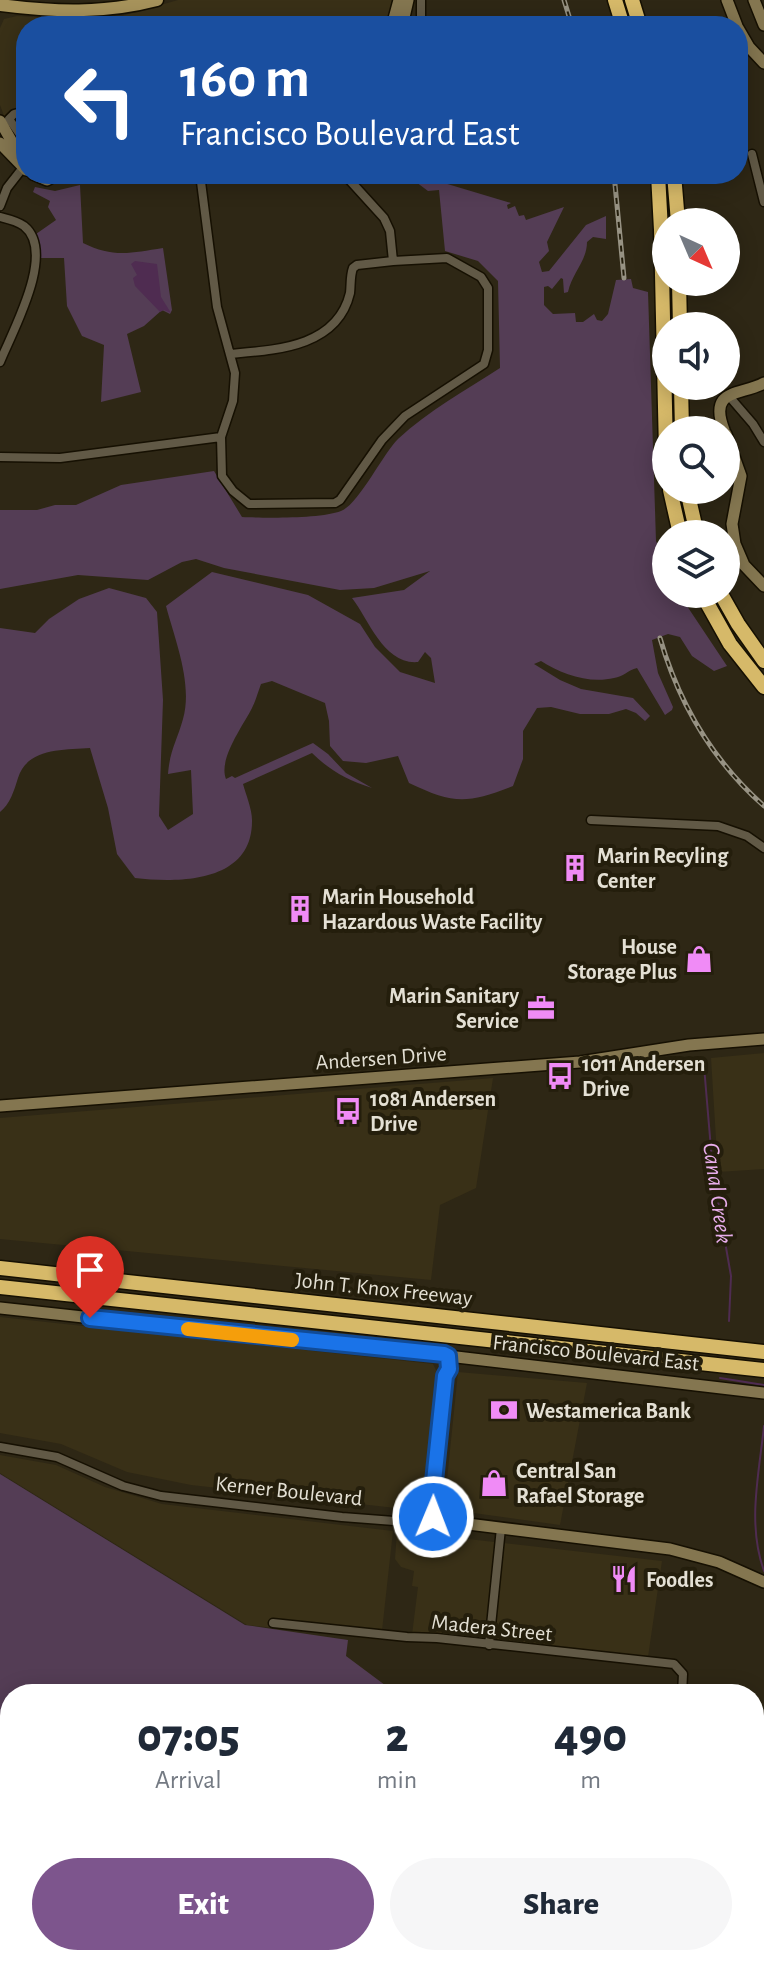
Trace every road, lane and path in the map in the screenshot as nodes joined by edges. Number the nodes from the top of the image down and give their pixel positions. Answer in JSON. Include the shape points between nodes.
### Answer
{"nodes":[{"id":1,"x":157,"y":0,"type":"edge"},
{"id":2,"x":754,"y":0,"type":"edge"},
{"id":3,"x":0,"y":5,"type":"edge"},
{"id":4,"x":764,"y":25,"type":"edge"},
{"id":5,"x":748,"y":45,"type":"edge"},
{"id":6,"x":764,"y":63,"type":"edge"},
{"id":7,"x":16,"y":114,"type":"edge"},
{"id":8,"x":0,"y":121,"type":"edge"},
{"id":9,"x":16,"y":129,"type":"edge"},
{"id":10,"x":0,"y":143,"type":"edge"},
{"id":11,"x":16,"y":149,"type":"edge"},
{"id":12,"x":752,"y":154,"type":"dead end"},
{"id":13,"x":16,"y":157,"type":"edge"},
{"id":14,"x":16,"y":179,"type":"edge"},
{"id":15,"x":201,"y":184,"type":"edge"},
{"id":16,"x":353,"y":184,"type":"edge"},
{"id":17,"x":659,"y":184,"type":"edge"},
{"id":18,"x":675,"y":184,"type":"edge"},
{"id":19,"x":764,"y":202,"type":"edge"},
{"id":20,"x":0,"y":206,"type":"edge"},
{"id":21,"x":677,"y":208,"type":"edge"},
{"id":22,"x":0,"y":217,"type":"edge"},
{"id":23,"x":393,"y":261,"type":"junction"},
{"id":24,"x":230,"y":354,"type":"junction"},
{"id":25,"x":0,"y":362,"type":"edge"},
{"id":26,"x":764,"y":383,"type":"edge"},
{"id":27,"x":740,"y":391,"type":"edge"},
{"id":28,"x":732,"y":400,"type":"edge"},
{"id":29,"x":665,"y":416,"type":"edge"},
{"id":30,"x":221,"y":437,"type":"junction"},
{"id":31,"x":764,"y":442,"type":"edge"},
{"id":32,"x":0,"y":457,"type":"edge"},
{"id":33,"x":736,"y":504,"type":"edge"},
{"id":34,"x":764,"y":586,"type":"edge"},
{"id":35,"x":710,"y":608,"type":"edge"},
{"id":36,"x":729,"y":608,"type":"edge"},
{"id":37,"x":764,"y":661,"type":"edge"},
{"id":38,"x":764,"y":687,"type":"edge"},
{"id":39,"x":591,"y":820,"type":"dead end"},
{"id":40,"x":764,"y":848,"type":"edge"},
{"id":41,"x":764,"y":1039,"type":"edge"},
{"id":42,"x":0,"y":1106,"type":"edge"},
{"id":43,"x":0,"y":1268,"type":"edge"},
{"id":44,"x":0,"y":1287,"type":"edge"},
{"id":45,"x":0,"y":1308,"type":"edge"},
{"id":46,"x":764,"y":1351,"type":"edge"},
{"id":47,"x":443,"y":1360,"type":"junction"},
{"id":48,"x":678,"y":1361,"type":"junction"},
{"id":49,"x":764,"y":1370,"type":"edge"},
{"id":50,"x":764,"y":1379,"type":"edge"},
{"id":51,"x":764,"y":1393,"type":"edge"},
{"id":52,"x":0,"y":1447,"type":"edge"},
{"id":53,"x":433,"y":1517,"type":"junction"},
{"id":54,"x":501,"y":1528,"type":"junction"},
{"id":55,"x":764,"y":1582,"type":"edge"},
{"id":56,"x":273,"y":1623,"type":"dead end"},
{"id":57,"x":489,"y":1645,"type":"junction"},
{"id":58,"x":682,"y":1684,"type":"edge"}],
"edges":[{"from":1,"to":3,"type":"main road","via":[[93,11]]},
{"from":2,"to":4,"type":"street"},
{"from":5,"to":6,"type":"street"},
{"from":7,"to":9,"type":"street","via":[[9,119]]},
{"from":8,"to":11,"type":"street"},
{"from":10,"to":13,"type":"street"},
{"from":12,"to":19,"type":"street"},
{"from":14,"to":20,"type":"street"},
{"from":15,"to":24,"type":"street","via":[[217,307]]},
{"from":16,"to":23,"type":"street","via":[[384,218]]},
{"from":17,"to":29,"type":"highway"},
{"from":18,"to":21,"type":"highway"},
{"from":22,"to":25,"type":"street","via":[[22,224],[35,248],[29,292]]},
{"from":23,"to":24,"type":"street","via":[[353,268],[343,308],[312,339],[278,350]]},
{"from":23,"to":30,"type":"street","via":[[447,258],[485,281],[484,364],[405,416],[335,503],[249,504],[222,476]]},
{"from":24,"to":30,"type":"street","via":[[233,401]]},
{"from":26,"to":27,"type":"street"},
{"from":28,"to":31,"type":"street"},
{"from":30,"to":32,"type":"street","via":[[60,458]]},
{"from":33,"to":34,"type":"street","via":[[735,544],[744,565]]},
{"from":35,"to":38,"type":"highway"},
{"from":36,"to":37,"type":"highway"},
{"from":39,"to":40,"type":"street","via":[[718,826]]},
{"from":41,"to":42,"type":"street","name":"Andersen Drive","via":[[580,1062]]},
{"from":43,"to":46,"type":"highway","name":"John T. Knox Freeway"},
{"from":44,"to":48,"type":"highway","name":"John T. Knox Freeway"},
{"from":45,"to":47,"type":"street","name":"Francisco Boulevard East","via":[[437,1352]]},
{"from":47,"to":51,"type":"street","name":"Francisco Boulevard East"},
{"from":47,"to":53,"type":"street","via":[[449,1369]]},
{"from":48,"to":49,"type":"highway"},
{"from":48,"to":50,"type":"highway"},
{"from":52,"to":53,"type":"street","name":"Kerner Boulevard","via":[[51,1455],[123,1486],[169,1498],[420,1523]]},
{"from":53,"to":54,"type":"street","name":"Kerner Boulevard"},
{"from":54,"to":55,"type":"street","name":"Kerner Boulevard","via":[[670,1549]]},
{"from":54,"to":57,"type":"street"},
{"from":56,"to":57,"type":"street","name":"Madera Street"},
{"from":57,"to":58,"type":"street","name":"Madera Street","via":[[674,1664],[683,1674]]}]}
